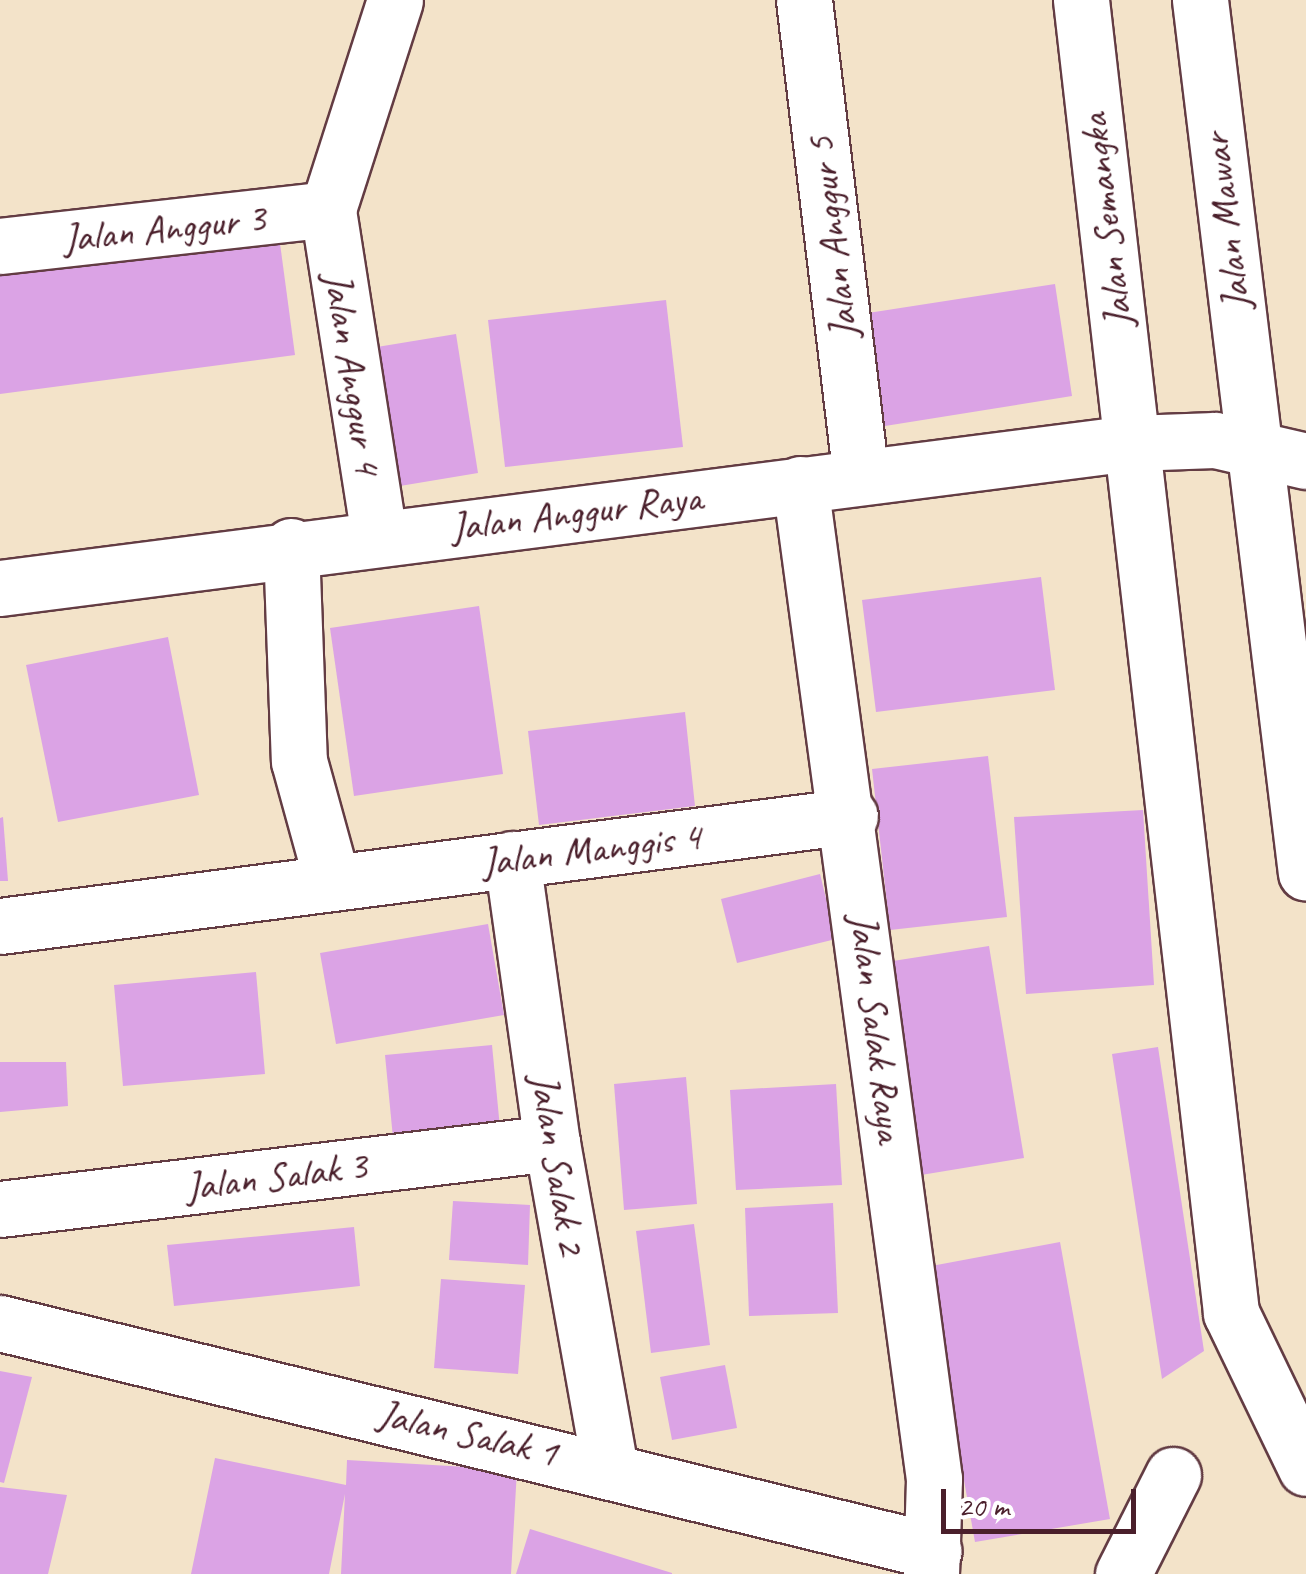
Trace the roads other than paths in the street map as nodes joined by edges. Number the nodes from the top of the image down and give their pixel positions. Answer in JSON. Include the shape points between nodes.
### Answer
{"nodes":[{"id":1,"x":395,"y":0,"type":"edge"},
{"id":2,"x":804,"y":0,"type":"edge"},
{"id":3,"x":1081,"y":0,"type":"edge"},
{"id":4,"x":1200,"y":0,"type":"edge"},
{"id":5,"x":328,"y":209,"type":"junction"},
{"id":6,"x":0,"y":246,"type":"edge"},
{"id":7,"x":1142,"y":442,"type":"junction"},
{"id":8,"x":1234,"y":442,"type":"junction"},
{"id":9,"x":1306,"y":461,"type":"edge"},
{"id":10,"x":860,"y":476,"type":"junction"},
{"id":11,"x":800,"y":484,"type":"junction"},
{"id":12,"x":378,"y":536,"type":"junction"},
{"id":13,"x":290,"y":546,"type":"junction"},
{"id":14,"x":0,"y":588,"type":"edge"},
{"id":15,"x":850,"y":816,"type":"junction"},
{"id":16,"x":512,"y":859,"type":"junction"},
{"id":17,"x":1306,"y":873,"type":"edge"},
{"id":18,"x":332,"y":880,"type":"junction"},
{"id":19,"x":0,"y":926,"type":"edge"},
{"id":20,"x":552,"y":1143,"type":"junction"},
{"id":21,"x":0,"y":1210,"type":"edge"},
{"id":22,"x":0,"y":1323,"type":"edge"},
{"id":23,"x":610,"y":1467,"type":"junction"},
{"id":24,"x":1306,"y":1468,"type":"edge"},
{"id":25,"x":1173,"y":1476,"type":"dead end"},
{"id":26,"x":932,"y":1562,"type":"edge"},
{"id":27,"x":1124,"y":1574,"type":"edge"}],
"edges":[{"from":1,"to":5,"type":"street"},
{"from":2,"to":10,"type":"street","name":"Jalan Anggur 5"},
{"from":3,"to":7,"type":"street","name":"Jalan Semangka"},
{"from":4,"to":8,"type":"street","name":"Jalan Mawar"},
{"from":5,"to":6,"type":"street","name":"Jalan Anggur 3"},
{"from":5,"to":12,"type":"street","name":"Jalan Anggur 4"},
{"from":7,"to":8,"type":"street","name":"Jalan Anggur Raya"},
{"from":7,"to":10,"type":"street","name":"Jalan Anggur Raya"},
{"from":7,"to":24,"type":"street","name":"Jalan Semangka","via":[[1231,1313]]},
{"from":8,"to":9,"type":"street","name":"Jalan Anggur Raya"},
{"from":8,"to":17,"type":"street","name":"Jalan Mawar"},
{"from":10,"to":11,"type":"street","name":"Jalan Anggur Raya"},
{"from":11,"to":12,"type":"street","name":"Jalan Anggur Raya"},
{"from":11,"to":15,"type":"street","name":"Jalan Salak Raya"},
{"from":12,"to":13,"type":"street","name":"Jalan Anggur Raya"},
{"from":13,"to":14,"type":"street","name":"Jalan Anggur Raya"},
{"from":13,"to":18,"type":"street","via":[[299,761]]},
{"from":15,"to":16,"type":"street","name":"Jalan Manggis 4"},
{"from":15,"to":26,"type":"street","name":"Jalan Salak Raya","via":[[931,1459]]},
{"from":16,"to":18,"type":"street","name":"Jalan Manggis 4"},
{"from":16,"to":20,"type":"street","name":"Jalan Salak 2"},
{"from":18,"to":19,"type":"street","name":"Jalan Manggis 4"},
{"from":20,"to":21,"type":"street","name":"Jalan Salak 3"},
{"from":20,"to":23,"type":"street","name":"Jalan Salak 2"},
{"from":22,"to":23,"type":"street","name":"Jalan Salak 1"},
{"from":23,"to":26,"type":"street","name":"Jalan Salak 1"},
{"from":25,"to":27,"type":"street"}]}
